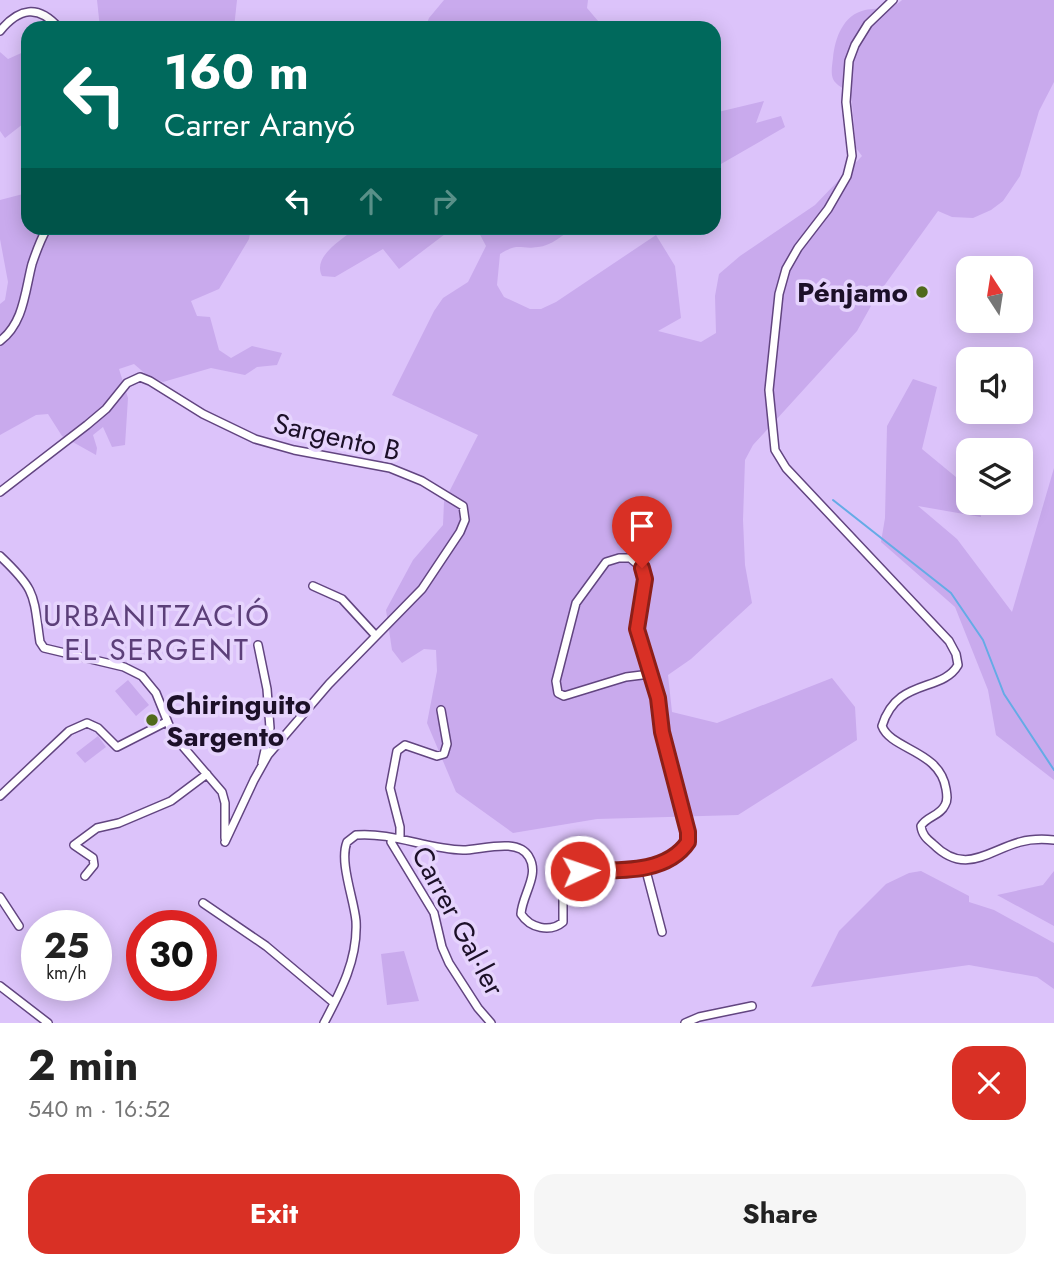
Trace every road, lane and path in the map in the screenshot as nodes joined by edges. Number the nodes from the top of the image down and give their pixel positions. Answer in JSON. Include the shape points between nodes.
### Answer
{"nodes":[{"id":1,"x":893,"y":0,"type":"edge"},
{"id":2,"x":51,"y":21,"type":"edge"},
{"id":3,"x":0,"y":31,"type":"edge"},
{"id":4,"x":44,"y":235,"type":"edge"},
{"id":5,"x":0,"y":341,"type":"edge"},
{"id":6,"x":0,"y":492,"type":"edge"},
{"id":7,"x":0,"y":556,"type":"edge"},
{"id":8,"x":313,"y":586,"type":"dead end"},
{"id":9,"x":376,"y":636,"type":"junction"},
{"id":10,"x":258,"y":645,"type":"dead end"},
{"id":11,"x":650,"y":674,"type":"junction"},
{"id":12,"x":441,"y":710,"type":"dead end"},
{"id":13,"x":166,"y":722,"type":"junction"},
{"id":14,"x":261,"y":767,"type":"junction"},
{"id":15,"x":207,"y":774,"type":"junction"},
{"id":16,"x":0,"y":796,"type":"edge"},
{"id":17,"x":393,"y":838,"type":"junction"},
{"id":18,"x":1054,"y":840,"type":"edge"},
{"id":19,"x":645,"y":867,"type":"junction"},
{"id":20,"x":85,"y":876,"type":"dead end"},
{"id":21,"x":0,"y":897,"type":"edge"},
{"id":22,"x":203,"y":903,"type":"dead end"},
{"id":23,"x":19,"y":926,"type":"dead end"},
{"id":24,"x":663,"y":932,"type":"dead end"},
{"id":25,"x":0,"y":986,"type":"edge"},
{"id":26,"x":334,"y":1003,"type":"junction"},
{"id":27,"x":752,"y":1006,"type":"dead end"},
{"id":28,"x":48,"y":1023,"type":"edge"},
{"id":29,"x":324,"y":1023,"type":"edge"},
{"id":30,"x":491,"y":1023,"type":"edge"},
{"id":31,"x":685,"y":1023,"type":"edge"}],
"edges":[{"from":1,"to":18,"type":"street","via":[[867,24],[849,61],[846,102],[852,156],[847,176],[786,269],[779,294],[769,390],[775,450],[786,468],[949,641],[956,654],[958,665],[952,673],[903,694],[883,726],[887,734],[930,761],[943,776],[944,806],[921,826],[925,837],[942,852],[966,860],[981,859],[1021,842]]},
{"from":2,"to":3,"type":"street","via":[[28,11]]},
{"from":4,"to":5,"type":"street","via":[[20,313]]},
{"from":6,"to":9,"type":"street","name":"Sargento B","via":[[106,409],[127,383],[140,377],[262,442],[407,474],[458,502],[465,510],[465,520],[422,589]]},
{"from":7,"to":13,"type":"street","via":[[32,592],[44,648],[137,673],[153,688]]},
{"from":8,"to":9,"type":"street","via":[[342,599]]},
{"from":9,"to":14,"type":"street","name":"Sargento B","via":[[329,684]]},
{"from":10,"to":14,"type":"street","via":[[270,728]]},
{"from":11,"to":11,"type":"street","via":[[564,696],[558,693],[556,681],[576,603],[606,562],[630,558],[642,568],[645,579],[637,629]]},
{"from":11,"to":19,"type":"street","via":[[689,837],[675,856]]},
{"from":12,"to":17,"type":"street","name":"Carrer Gal·ler","via":[[447,744],[444,754],[405,745],[397,751],[390,784],[400,827]]},
{"from":13,"to":15,"type":"street","via":[[181,747]]},
{"from":13,"to":16,"type":"street","via":[[117,747],[87,723],[69,732]]},
{"from":14,"to":15,"type":"street","name":"Sargento B","via":[[225,842],[224,797]]},
{"from":15,"to":20,"type":"street","via":[[171,801],[97,828],[74,845],[93,858],[94,865]]},
{"from":17,"to":19,"type":"street","via":[[455,849],[513,846],[526,852],[533,869],[521,914],[544,928],[563,922],[563,888],[569,876],[580,871]]},
{"from":17,"to":26,"type":"street","via":[[356,835],[345,847],[356,937],[349,973]]},
{"from":17,"to":30,"type":"street","name":"Carrer Gal·ler","via":[[391,842],[434,913],[449,963]]},
{"from":19,"to":24,"type":"street"},
{"from":21,"to":23,"type":"street"},
{"from":22,"to":26,"type":"street","via":[[266,946]]},
{"from":25,"to":28,"type":"street"},
{"from":26,"to":29,"type":"street"},
{"from":27,"to":31,"type":"street"}]}
